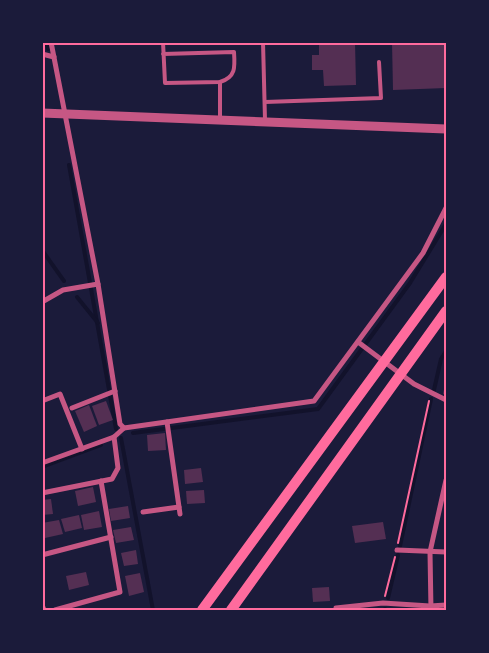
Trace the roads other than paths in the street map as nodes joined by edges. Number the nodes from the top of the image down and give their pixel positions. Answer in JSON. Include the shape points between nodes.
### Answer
{"nodes":[{"id":1,"x":51,"y":42,"type":"edge"},
{"id":2,"x":163,"y":42,"type":"edge"},
{"id":3,"x":263,"y":42,"type":"edge"},
{"id":4,"x":42,"y":54,"type":"edge"},
{"id":5,"x":163,"y":54,"type":"junction"},
{"id":6,"x":54,"y":56,"type":"junction"},
{"id":7,"x":380,"y":62,"type":"dead end"},
{"id":8,"x":220,"y":82,"type":"junction"},
{"id":9,"x":265,"y":102,"type":"junction"},
{"id":10,"x":42,"y":113,"type":"edge"},
{"id":11,"x":64,"y":113,"type":"junction"},
{"id":12,"x":220,"y":121,"type":"junction"},
{"id":13,"x":265,"y":122,"type":"junction"},
{"id":14,"x":446,"y":129,"type":"edge"},
{"id":15,"x":446,"y":208,"type":"edge"},
{"id":16,"x":446,"y":277,"type":"edge"},
{"id":17,"x":98,"y":284,"type":"junction"},
{"id":18,"x":42,"y":302,"type":"edge"},
{"id":19,"x":446,"y":311,"type":"edge"},
{"id":20,"x":361,"y":345,"type":"junction"},
{"id":21,"x":383,"y":361,"type":"junction"},
{"id":22,"x":402,"y":375,"type":"junction"},
{"id":23,"x":112,"y":393,"type":"junction"},
{"id":24,"x":446,"y":400,"type":"edge"},
{"id":25,"x":42,"y":401,"type":"edge"},
{"id":26,"x":72,"y":408,"type":"dead end"},
{"id":27,"x":167,"y":423,"type":"junction"},
{"id":28,"x":124,"y":428,"type":"junction"},
{"id":29,"x":114,"y":437,"type":"junction"},
{"id":30,"x":82,"y":449,"type":"junction"},
{"id":31,"x":42,"y":463,"type":"edge"},
{"id":32,"x":446,"y":480,"type":"edge"},
{"id":33,"x":101,"y":481,"type":"junction"},
{"id":34,"x":42,"y":494,"type":"edge"},
{"id":35,"x":179,"y":507,"type":"junction"},
{"id":36,"x":143,"y":512,"type":"dead end"},
{"id":37,"x":180,"y":514,"type":"dead end"},
{"id":38,"x":111,"y":537,"type":"junction"},
{"id":39,"x":397,"y":550,"type":"road end"},
{"id":40,"x":430,"y":552,"type":"junction"},
{"id":41,"x":446,"y":552,"type":"edge"},
{"id":42,"x":42,"y":555,"type":"edge"},
{"id":43,"x":42,"y":605,"type":"edge"},
{"id":44,"x":446,"y":605,"type":"edge"},
{"id":45,"x":336,"y":608,"type":"dead end"},
{"id":46,"x":430,"y":608,"type":"edge"},
{"id":47,"x":44,"y":610,"type":"edge"},
{"id":48,"x":55,"y":610,"type":"edge"},
{"id":49,"x":202,"y":610,"type":"edge"},
{"id":50,"x":231,"y":610,"type":"edge"}],
"edges":[{"from":1,"to":6,"type":"street"},
{"from":2,"to":5,"type":"lane"},
{"from":3,"to":9,"type":"lane"},
{"from":4,"to":6,"type":"street"},
{"from":5,"to":8,"type":"lane","via":[[165,83]]},
{"from":5,"to":8,"type":"lane","via":[[234,52],[234,74]]},
{"from":6,"to":11,"type":"street"},
{"from":7,"to":9,"type":"lane","via":[[381,98]]},
{"from":8,"to":12,"type":"lane"},
{"from":9,"to":13,"type":"lane"},
{"from":10,"to":11,"type":"street"},
{"from":11,"to":12,"type":"street"},
{"from":11,"to":17,"type":"street"},
{"from":12,"to":13,"type":"street"},
{"from":13,"to":14,"type":"street"},
{"from":15,"to":20,"type":"street","via":[[423,253]]},
{"from":16,"to":21,"type":"main road"},
{"from":17,"to":18,"type":"street","via":[[63,290]]},
{"from":17,"to":23,"type":"street"},
{"from":19,"to":22,"type":"main road"},
{"from":20,"to":21,"type":"street"},
{"from":20,"to":27,"type":"street","via":[[314,401]]},
{"from":21,"to":22,"type":"street"},
{"from":21,"to":49,"type":"main road"},
{"from":22,"to":24,"type":"street"},
{"from":22,"to":50,"type":"main road"},
{"from":23,"to":26,"type":"street"},
{"from":23,"to":28,"type":"street"},
{"from":25,"to":30,"type":"street","via":[[60,394]]},
{"from":27,"to":28,"type":"street"},
{"from":27,"to":35,"type":"street"},
{"from":28,"to":29,"type":"street"},
{"from":29,"to":30,"type":"street"},
{"from":29,"to":33,"type":"street","via":[[118,468],[112,479]]},
{"from":30,"to":31,"type":"street"},
{"from":32,"to":40,"type":"street"},
{"from":33,"to":34,"type":"street"},
{"from":33,"to":38,"type":"street"},
{"from":35,"to":36,"type":"street"},
{"from":35,"to":37,"type":"street"},
{"from":38,"to":42,"type":"street"},
{"from":38,"to":48,"type":"street","via":[[120,592]]},
{"from":39,"to":40,"type":"street"},
{"from":40,"to":41,"type":"street"},
{"from":40,"to":46,"type":"street"},
{"from":43,"to":47,"type":"street"},
{"from":44,"to":46,"type":"street"},
{"from":45,"to":46,"type":"street","via":[[383,603]]}]}
